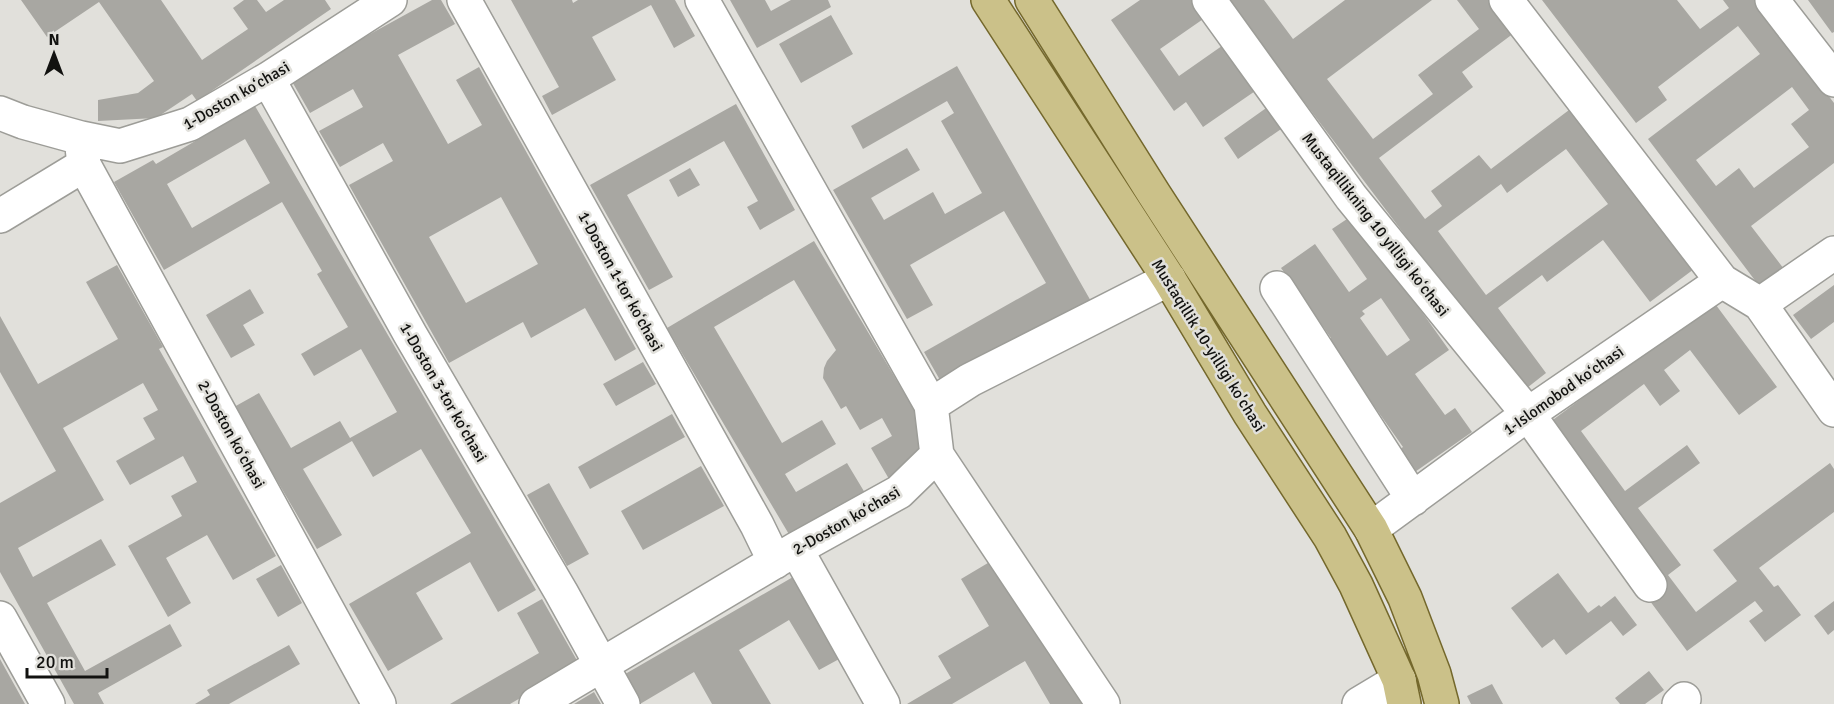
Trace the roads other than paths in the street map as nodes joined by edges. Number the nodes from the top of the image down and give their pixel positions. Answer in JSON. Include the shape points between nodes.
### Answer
{"nodes":[{"id":1,"x":390,"y":0,"type":"edge"},
{"id":2,"x":464,"y":0,"type":"edge"},
{"id":3,"x":702,"y":0,"type":"edge"},
{"id":4,"x":988,"y":0,"type":"edge"},
{"id":5,"x":1032,"y":0,"type":"edge"},
{"id":6,"x":1209,"y":0,"type":"edge"},
{"id":7,"x":1506,"y":0,"type":"edge"},
{"id":8,"x":1772,"y":0,"type":"edge"},
{"id":9,"x":268,"y":79,"type":"junction"},
{"id":10,"x":1834,"y":80,"type":"edge"},
{"id":11,"x":0,"y":113,"type":"edge"},
{"id":12,"x":83,"y":152,"type":"junction"},
{"id":13,"x":0,"y":216,"type":"edge"},
{"id":14,"x":1834,"y":253,"type":"edge"},
{"id":15,"x":1207,"y":275,"type":"junction"},
{"id":16,"x":1169,"y":279,"type":"junction"},
{"id":17,"x":1722,"y":281,"type":"junction"},
{"id":18,"x":1277,"y":288,"type":"dead end"},
{"id":19,"x":1760,"y":304,"type":"junction"},
{"id":20,"x":931,"y":405,"type":"junction"},
{"id":21,"x":1834,"y":410,"type":"edge"},
{"id":22,"x":1528,"y":414,"type":"junction"},
{"id":23,"x":937,"y":454,"type":"junction"},
{"id":24,"x":1413,"y":499,"type":"junction"},
{"id":25,"x":1371,"y":529,"type":"junction"},
{"id":26,"x":786,"y":556,"type":"junction"},
{"id":27,"x":1650,"y":585,"type":"dead end"},
{"id":28,"x":1,"y":621,"type":"edge"},
{"id":29,"x":602,"y":666,"type":"junction"},
{"id":30,"x":1402,"y":692,"type":"edge"},
{"id":31,"x":48,"y":704,"type":"edge"},
{"id":32,"x":379,"y":704,"type":"edge"},
{"id":33,"x":536,"y":704,"type":"edge"},
{"id":34,"x":623,"y":704,"type":"edge"},
{"id":35,"x":883,"y":704,"type":"edge"},
{"id":36,"x":1103,"y":704,"type":"edge"},
{"id":37,"x":1359,"y":704,"type":"edge"},
{"id":38,"x":1442,"y":704,"type":"edge"}],
"edges":[{"from":1,"to":9,"type":"street","name":"1-Doston koʻchasi"},
{"from":2,"to":26,"type":"street","name":"1-Doston 1-tor koʻchasi","via":[[751,515]]},
{"from":3,"to":20,"type":"street"},
{"from":4,"to":16,"type":"main road","name":"Mustaqillik 10-yilligi ko'chasi"},
{"from":5,"to":15,"type":"main road"},
{"from":6,"to":22,"type":"street","name":"Mustaqillikning 10 yilligi koʻchasi","via":[[1351,197]]},
{"from":7,"to":17,"type":"street"},
{"from":8,"to":10,"type":"street"},
{"from":9,"to":12,"type":"street","name":"1-Doston koʻchasi","via":[[190,124],[120,146]]},
{"from":9,"to":29,"type":"street","name":"1-Doston 3-tor koʻchasi"},
{"from":11,"to":12,"type":"street","name":"1-Doston koʻchasi"},
{"from":12,"to":13,"type":"street"},
{"from":12,"to":32,"type":"street","name":"2-Doston koʻchasi"},
{"from":14,"to":19,"type":"street"},
{"from":15,"to":16,"type":"main road"},
{"from":15,"to":25,"type":"main road"},
{"from":16,"to":20,"type":"street","via":[[970,380]]},
{"from":16,"to":30,"type":"main road","name":"Mustaqillik 10-yilligi ko'chasi","via":[[1330,537],[1356,585]]},
{"from":17,"to":19,"type":"street"},
{"from":17,"to":22,"type":"street","name":"1-Islomobod koʻchasi"},
{"from":18,"to":24,"type":"street"},
{"from":19,"to":21,"type":"street"},
{"from":20,"to":23,"type":"street"},
{"from":22,"to":24,"type":"street","name":"1-Islomobod koʻchasi"},
{"from":22,"to":27,"type":"street","name":"Mustaqillikning 10 yilligi koʻchasi"},
{"from":23,"to":26,"type":"street","name":"2-Doston koʻchasi","via":[[899,492]]},
{"from":23,"to":36,"type":"street"},
{"from":24,"to":25,"type":"street","name":"1-Islomobod koʻchasi"},
{"from":25,"to":38,"type":"main road","via":[[1405,598]]},
{"from":26,"to":29,"type":"street","name":"2-Doston koʻchasi"},
{"from":26,"to":35,"type":"street","name":"1-Doston 1-tor koʻchasi"},
{"from":28,"to":31,"type":"street"},
{"from":29,"to":33,"type":"street","name":"2-Doston koʻchasi"},
{"from":29,"to":34,"type":"street","name":"1-Doston 3-tor koʻchasi"},
{"from":30,"to":37,"type":"street"}]}
